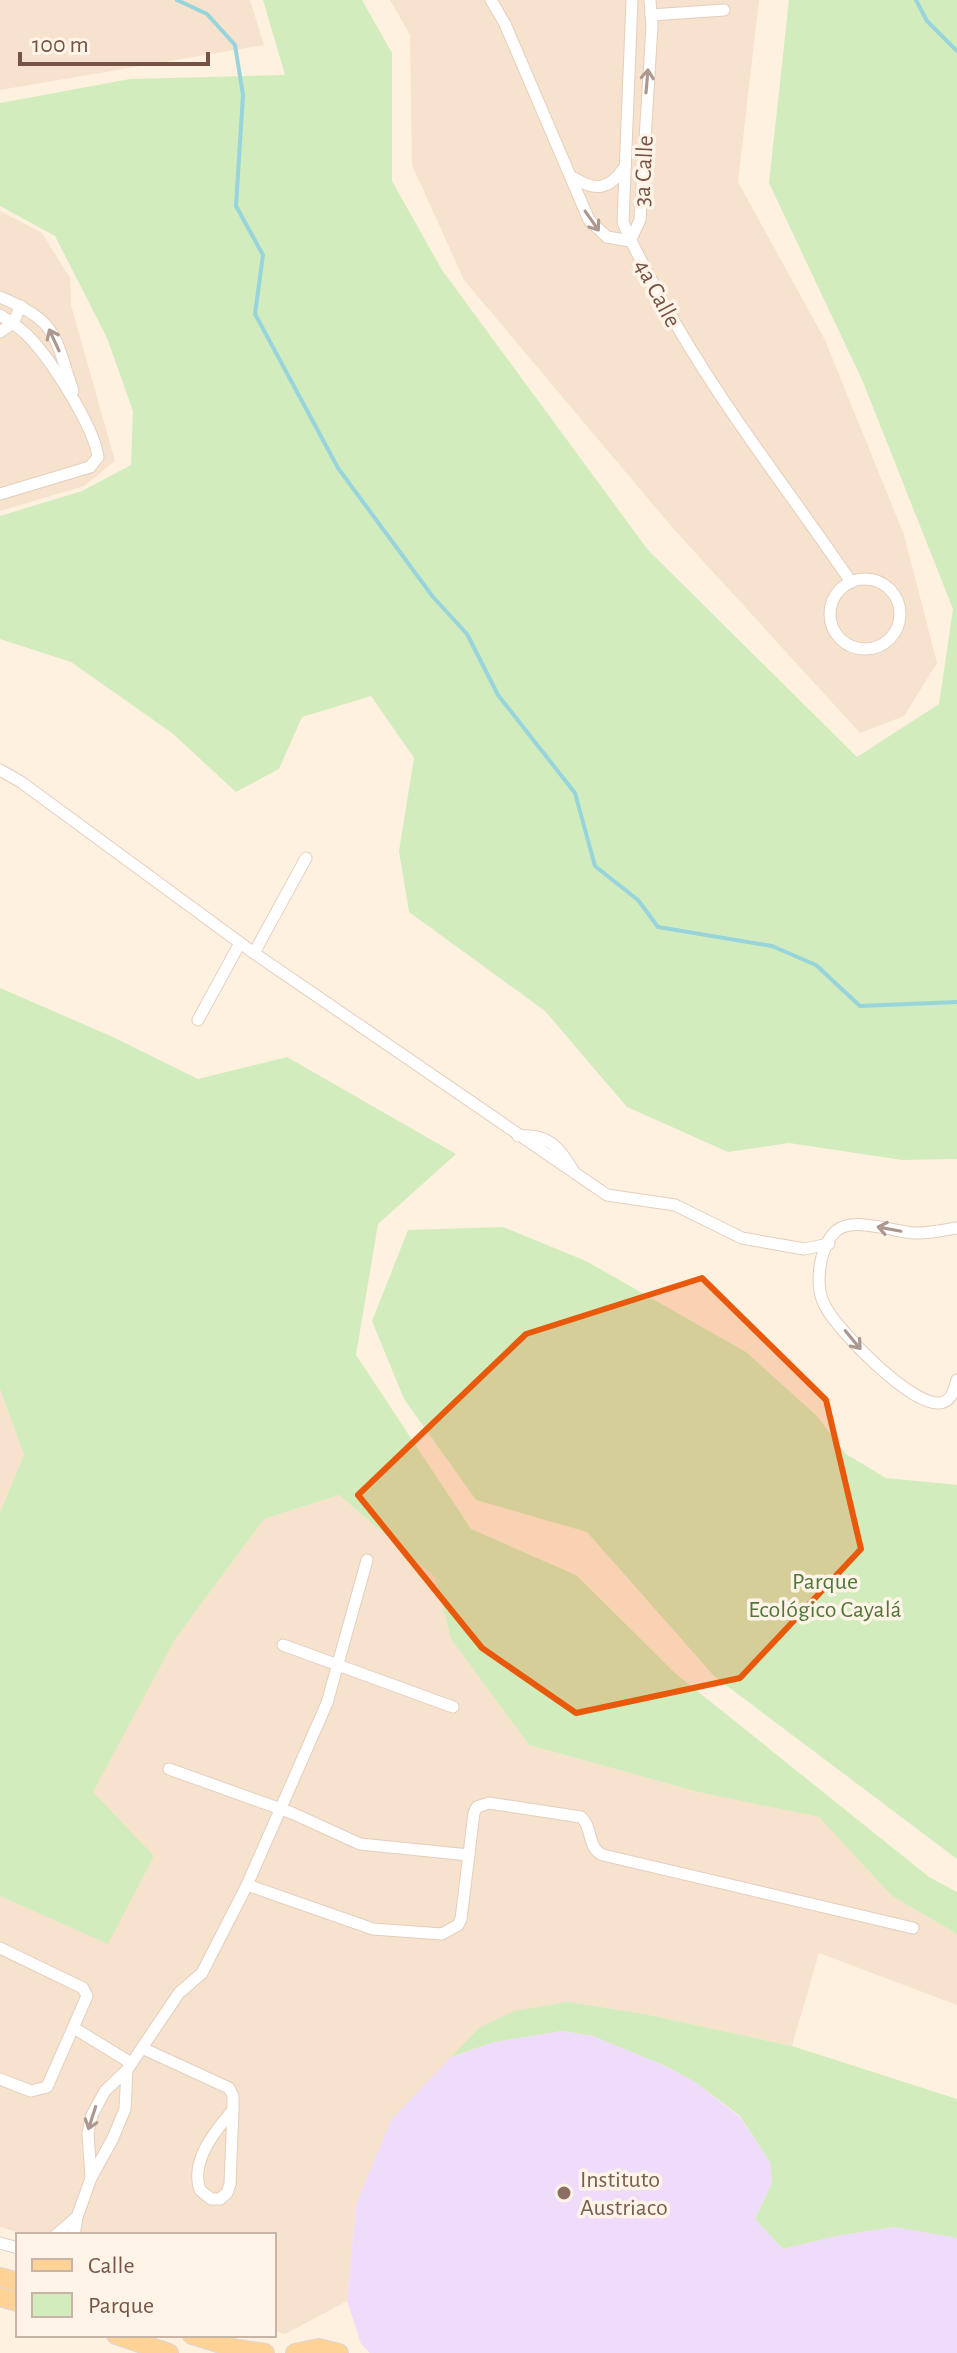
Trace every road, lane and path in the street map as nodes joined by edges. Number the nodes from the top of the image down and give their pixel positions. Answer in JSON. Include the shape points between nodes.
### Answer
{"nodes":[{"id":1,"x":491,"y":0,"type":"edge"},
{"id":2,"x":632,"y":0,"type":"edge"},
{"id":3,"x":650,"y":0,"type":"edge"},
{"id":4,"x":724,"y":10,"type":"dead end"},
{"id":5,"x":651,"y":15,"type":"junction"},
{"id":6,"x":624,"y":168,"type":"junction"},
{"id":7,"x":574,"y":178,"type":"junction"},
{"id":8,"x":630,"y":241,"type":"junction"},
{"id":9,"x":0,"y":297,"type":"edge"},
{"id":10,"x":21,"y":306,"type":"junction"},
{"id":11,"x":0,"y":315,"type":"edge"},
{"id":12,"x":13,"y":323,"type":"junction"},
{"id":13,"x":0,"y":332,"type":"edge"},
{"id":14,"x":78,"y":407,"type":"junction"},
{"id":15,"x":0,"y":494,"type":"edge"},
{"id":16,"x":851,"y":582,"type":"junction"},
{"id":17,"x":0,"y":762,"type":"edge"},
{"id":18,"x":0,"y":770,"type":"edge"},
{"id":19,"x":21,"y":782,"type":"junction"},
{"id":20,"x":306,"y":858,"type":"dead end"},
{"id":21,"x":240,"y":943,"type":"junction"},
{"id":22,"x":254,"y":953,"type":"junction"},
{"id":23,"x":198,"y":1020,"type":"dead end"},
{"id":24,"x":957,"y":1228,"type":"edge"},
{"id":25,"x":829,"y":1244,"type":"junction"},
{"id":26,"x":804,"y":1249,"type":"junction"},
{"id":27,"x":819,"y":1273,"type":"junction"},
{"id":28,"x":957,"y":1380,"type":"edge"},
{"id":29,"x":367,"y":1560,"type":"dead end"},
{"id":30,"x":283,"y":1645,"type":"dead end"},
{"id":31,"x":338,"y":1664,"type":"junction"},
{"id":32,"x":453,"y":1707,"type":"dead end"},
{"id":33,"x":169,"y":1769,"type":"dead end"},
{"id":34,"x":281,"y":1810,"type":"junction"},
{"id":35,"x":469,"y":1855,"type":"junction"},
{"id":36,"x":247,"y":1885,"type":"junction"},
{"id":37,"x":913,"y":1928,"type":"dead end"},
{"id":38,"x":0,"y":1948,"type":"edge"},
{"id":39,"x":74,"y":2028,"type":"junction"},
{"id":40,"x":142,"y":2048,"type":"junction"},
{"id":41,"x":129,"y":2066,"type":"junction"},
{"id":42,"x":0,"y":2079,"type":"edge"},
{"id":43,"x":233,"y":2110,"type":"junction"},
{"id":44,"x":91,"y":2178,"type":"junction"},
{"id":45,"x":77,"y":2217,"type":"junction"},
{"id":46,"x":58,"y":2233,"type":"edge"},
{"id":47,"x":74,"y":2233,"type":"edge"},
{"id":48,"x":122,"y":2337,"type":"edge"},
{"id":49,"x":198,"y":2337,"type":"edge"},
{"id":50,"x":216,"y":2337,"type":"edge"},
{"id":51,"x":237,"y":2349,"type":"junction"},
{"id":52,"x":169,"y":2353,"type":"edge"},
{"id":53,"x":265,"y":2353,"type":"edge"},
{"id":54,"x":295,"y":2353,"type":"edge"},
{"id":55,"x":339,"y":2353,"type":"edge"}],
"edges":[{"from":1,"to":7,"type":"street","name":"4a Calle"},
{"from":2,"to":6,"type":"street","name":"3a Calle"},
{"from":3,"to":5,"type":"street","name":"3a Calle"},
{"from":4,"to":5,"type":"street"},
{"from":8,"to":5,"type":"street","name":"3a Calle","one_way":true,"via":[[640,220]]},
{"from":6,"to":7,"type":"street","via":[[603,187]]},
{"from":6,"to":8,"type":"street","name":"3a Calle","via":[[623,222]]},
{"from":7,"to":8,"type":"street","name":"4a Calle","one_way":true,"via":[[582,206],[597,230]]},
{"from":8,"to":16,"type":"street","name":"4a Calle","via":[[685,343]]},
{"from":9,"to":10,"type":"street"},
{"from":10,"to":12,"type":"street"},
{"from":14,"to":10,"type":"street","one_way":true,"via":[[55,338],[45,323]]},
{"from":11,"to":12,"type":"street"},
{"from":12,"to":13,"type":"street"},
{"from":12,"to":14,"type":"street","via":[[38,348]]},
{"from":14,"to":15,"type":"street","via":[[97,445],[98,457],[90,467]]},
{"from":16,"to":16,"type":"street","via":[[831,609],[835,631],[851,646],[874,648],[898,626],[898,603],[884,585]]},
{"from":17,"to":19,"type":"street"},
{"from":18,"to":19,"type":"street"},
{"from":19,"to":21,"type":"street"},
{"from":20,"to":22,"type":"street"},
{"from":21,"to":22,"type":"street"},
{"from":21,"to":23,"type":"street"},
{"from":22,"to":26,"type":"street","via":[[518,1136],[535,1134],[551,1143],[578,1178],[607,1195],[675,1205],[742,1238]]},
{"from":24,"to":25,"type":"street","one_way":true,"via":[[917,1233],[847,1225]]},
{"from":25,"to":26,"type":"street"},
{"from":25,"to":27,"type":"street"},
{"from":26,"to":27,"type":"street"},
{"from":27,"to":28,"type":"street","one_way":true,"via":[[825,1306],[873,1364],[927,1401],[943,1403]]},
{"from":29,"to":31,"type":"street"},
{"from":30,"to":31,"type":"street"},
{"from":31,"to":32,"type":"street"},
{"from":31,"to":34,"type":"street"},
{"from":33,"to":34,"type":"street"},
{"from":34,"to":35,"type":"street","via":[[360,1844]]},
{"from":34,"to":36,"type":"street"},
{"from":35,"to":36,"type":"street","via":[[461,1919],[442,1934],[373,1929]]},
{"from":35,"to":37,"type":"street","via":[[474,1813],[483,1804],[573,1814],[587,1822],[597,1853]]},
{"from":36,"to":40,"type":"street","via":[[202,1973],[179,1993]]},
{"from":38,"to":39,"type":"street","via":[[83,1988],[86,2001]]},
{"from":39,"to":41,"type":"street"},
{"from":39,"to":42,"type":"street","via":[[47,2087],[31,2091]]},
{"from":40,"to":41,"type":"street"},
{"from":40,"to":43,"type":"street","via":[[229,2088]]},
{"from":41,"to":44,"type":"street","via":[[125,2109]]},
{"from":41,"to":44,"type":"street","one_way":true,"via":[[105,2091],[92,2115]]},
{"from":43,"to":43,"type":"street","via":[[230,2184],[220,2199],[211,2199],[200,2190],[198,2172],[206,2147]]},
{"from":44,"to":45,"type":"street"},
{"from":45,"to":46,"type":"street"},
{"from":45,"to":47,"type":"street"},
{"from":48,"to":52,"type":"main road"},
{"from":49,"to":51,"type":"main road"},
{"from":50,"to":51,"type":"street"},
{"from":51,"to":53,"type":"main road"},
{"from":54,"to":55,"type":"main road","via":[[319,2348]]}]}
